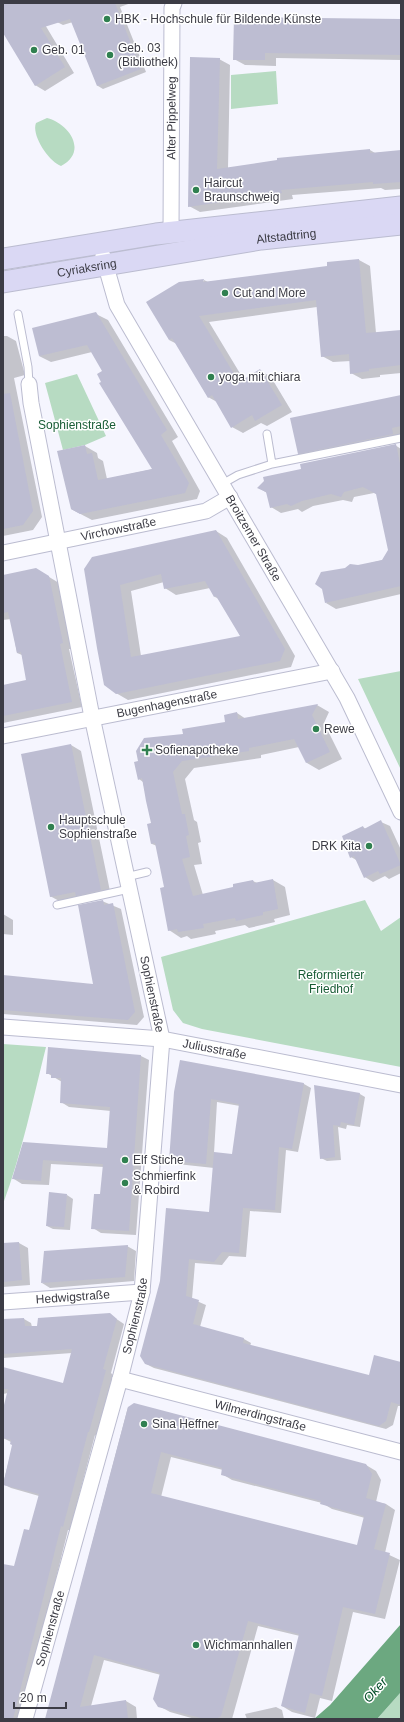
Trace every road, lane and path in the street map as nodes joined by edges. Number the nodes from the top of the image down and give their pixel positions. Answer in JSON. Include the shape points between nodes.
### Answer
{"nodes":[{"id":1,"x":173,"y":5,"type":"edge"},
{"id":2,"x":401,"y":207,"type":"edge"},
{"id":3,"x":401,"y":224,"type":"edge"},
{"id":4,"x":171,"y":232,"type":"junction"},
{"id":5,"x":101,"y":243,"type":"junction"},
{"id":6,"x":172,"y":255,"type":"joint"},
{"id":7,"x":3,"y":259,"type":"edge"},
{"id":8,"x":105,"y":265,"type":"junction"},
{"id":9,"x":3,"y":282,"type":"edge"},
{"id":10,"x":18,"y":314,"type":"dead end"},
{"id":11,"x":29,"y":384,"type":"joint"},
{"id":12,"x":267,"y":434,"type":"dead end"},
{"id":13,"x":401,"y":438,"type":"edge"},
{"id":14,"x":272,"y":464,"type":"junction"},
{"id":15,"x":222,"y":484,"type":"junction"},
{"id":16,"x":230,"y":497,"type":"junction"},
{"id":17,"x":57,"y":542,"type":"junction"},
{"id":18,"x":3,"y":553,"type":"edge"},
{"id":19,"x":332,"y":671,"type":"junction"},
{"id":20,"x":92,"y":717,"type":"junction"},
{"id":21,"x":3,"y":736,"type":"edge"},
{"id":22,"x":401,"y":812,"type":"edge"},
{"id":23,"x":147,"y":872,"type":"dead end"},
{"id":24,"x":128,"y":883,"type":"junction"},
{"id":25,"x":57,"y":905,"type":"dead end"},
{"id":26,"x":3,"y":1027,"type":"edge"},
{"id":27,"x":162,"y":1039,"type":"junction"},
{"id":28,"x":401,"y":1085,"type":"edge"},
{"id":29,"x":142,"y":1292,"type":"junction"},
{"id":30,"x":3,"y":1302,"type":"edge"},
{"id":31,"x":120,"y":1379,"type":"junction"},
{"id":32,"x":401,"y":1452,"type":"edge"},
{"id":33,"x":25,"y":1719,"type":"edge"}],
"edges":[{"from":1,"to":4,"type":"street","name":"Alter Pippelweg"},
{"from":2,"to":4,"type":"main road","name":"Altstadtring"},
{"from":3,"to":6,"type":"main road","name":"Altstadtring","via":[[261,239]]},
{"from":4,"to":5,"type":"main road","name":"Cyriaksring"},
{"from":5,"to":7,"type":"main road","name":"Cyriaksring"},
{"from":5,"to":8,"type":"street","name":"Broitzemer Straße"},
{"from":6,"to":8,"type":"main road","name":"Cyriaksring"},
{"from":8,"to":9,"type":"main road","name":"Cyriaksring"},
{"from":8,"to":15,"type":"street","name":"Broitzemer Straße","via":[[117,305]]},
{"from":10,"to":11,"type":"lane","name":"Sophienstraße"},
{"from":11,"to":17,"type":"street","name":"Sophienstraße"},
{"from":12,"to":14,"type":"lane"},
{"from":13,"to":14,"type":"lane"},
{"from":14,"to":15,"type":"lane","via":[[238,475]]},
{"from":15,"to":16,"type":"street","name":"Broitzemer Straße"},
{"from":16,"to":17,"type":"street","name":"Virchowstraße","via":[[206,511]]},
{"from":16,"to":19,"type":"street","name":"Broitzemer Straße"},
{"from":17,"to":18,"type":"street","name":"Virchowstraße"},
{"from":17,"to":20,"type":"street","name":"Sophienstraße"},
{"from":19,"to":20,"type":"street","name":"Bugenhagenstraße"},
{"from":19,"to":22,"type":"street","name":"Broitzemer Straße"},
{"from":20,"to":21,"type":"street","name":"Bugenhagenstraße"},
{"from":20,"to":24,"type":"street","name":"Sophienstraße"},
{"from":23,"to":24,"type":"lane"},
{"from":24,"to":25,"type":"lane"},
{"from":24,"to":27,"type":"street","name":"Sophienstraße"},
{"from":26,"to":27,"type":"street","name":"Juliusstraße"},
{"from":27,"to":28,"type":"street","name":"Juliusstraße"},
{"from":27,"to":29,"type":"street","name":"Sophienstraße"},
{"from":29,"to":30,"type":"street","name":"Hedwigstraße"},
{"from":29,"to":31,"type":"street","name":"Sophienstraße"},
{"from":31,"to":32,"type":"street","name":"Wilmerdingstraße"},
{"from":31,"to":33,"type":"street","name":"Sophienstraße"}]}
